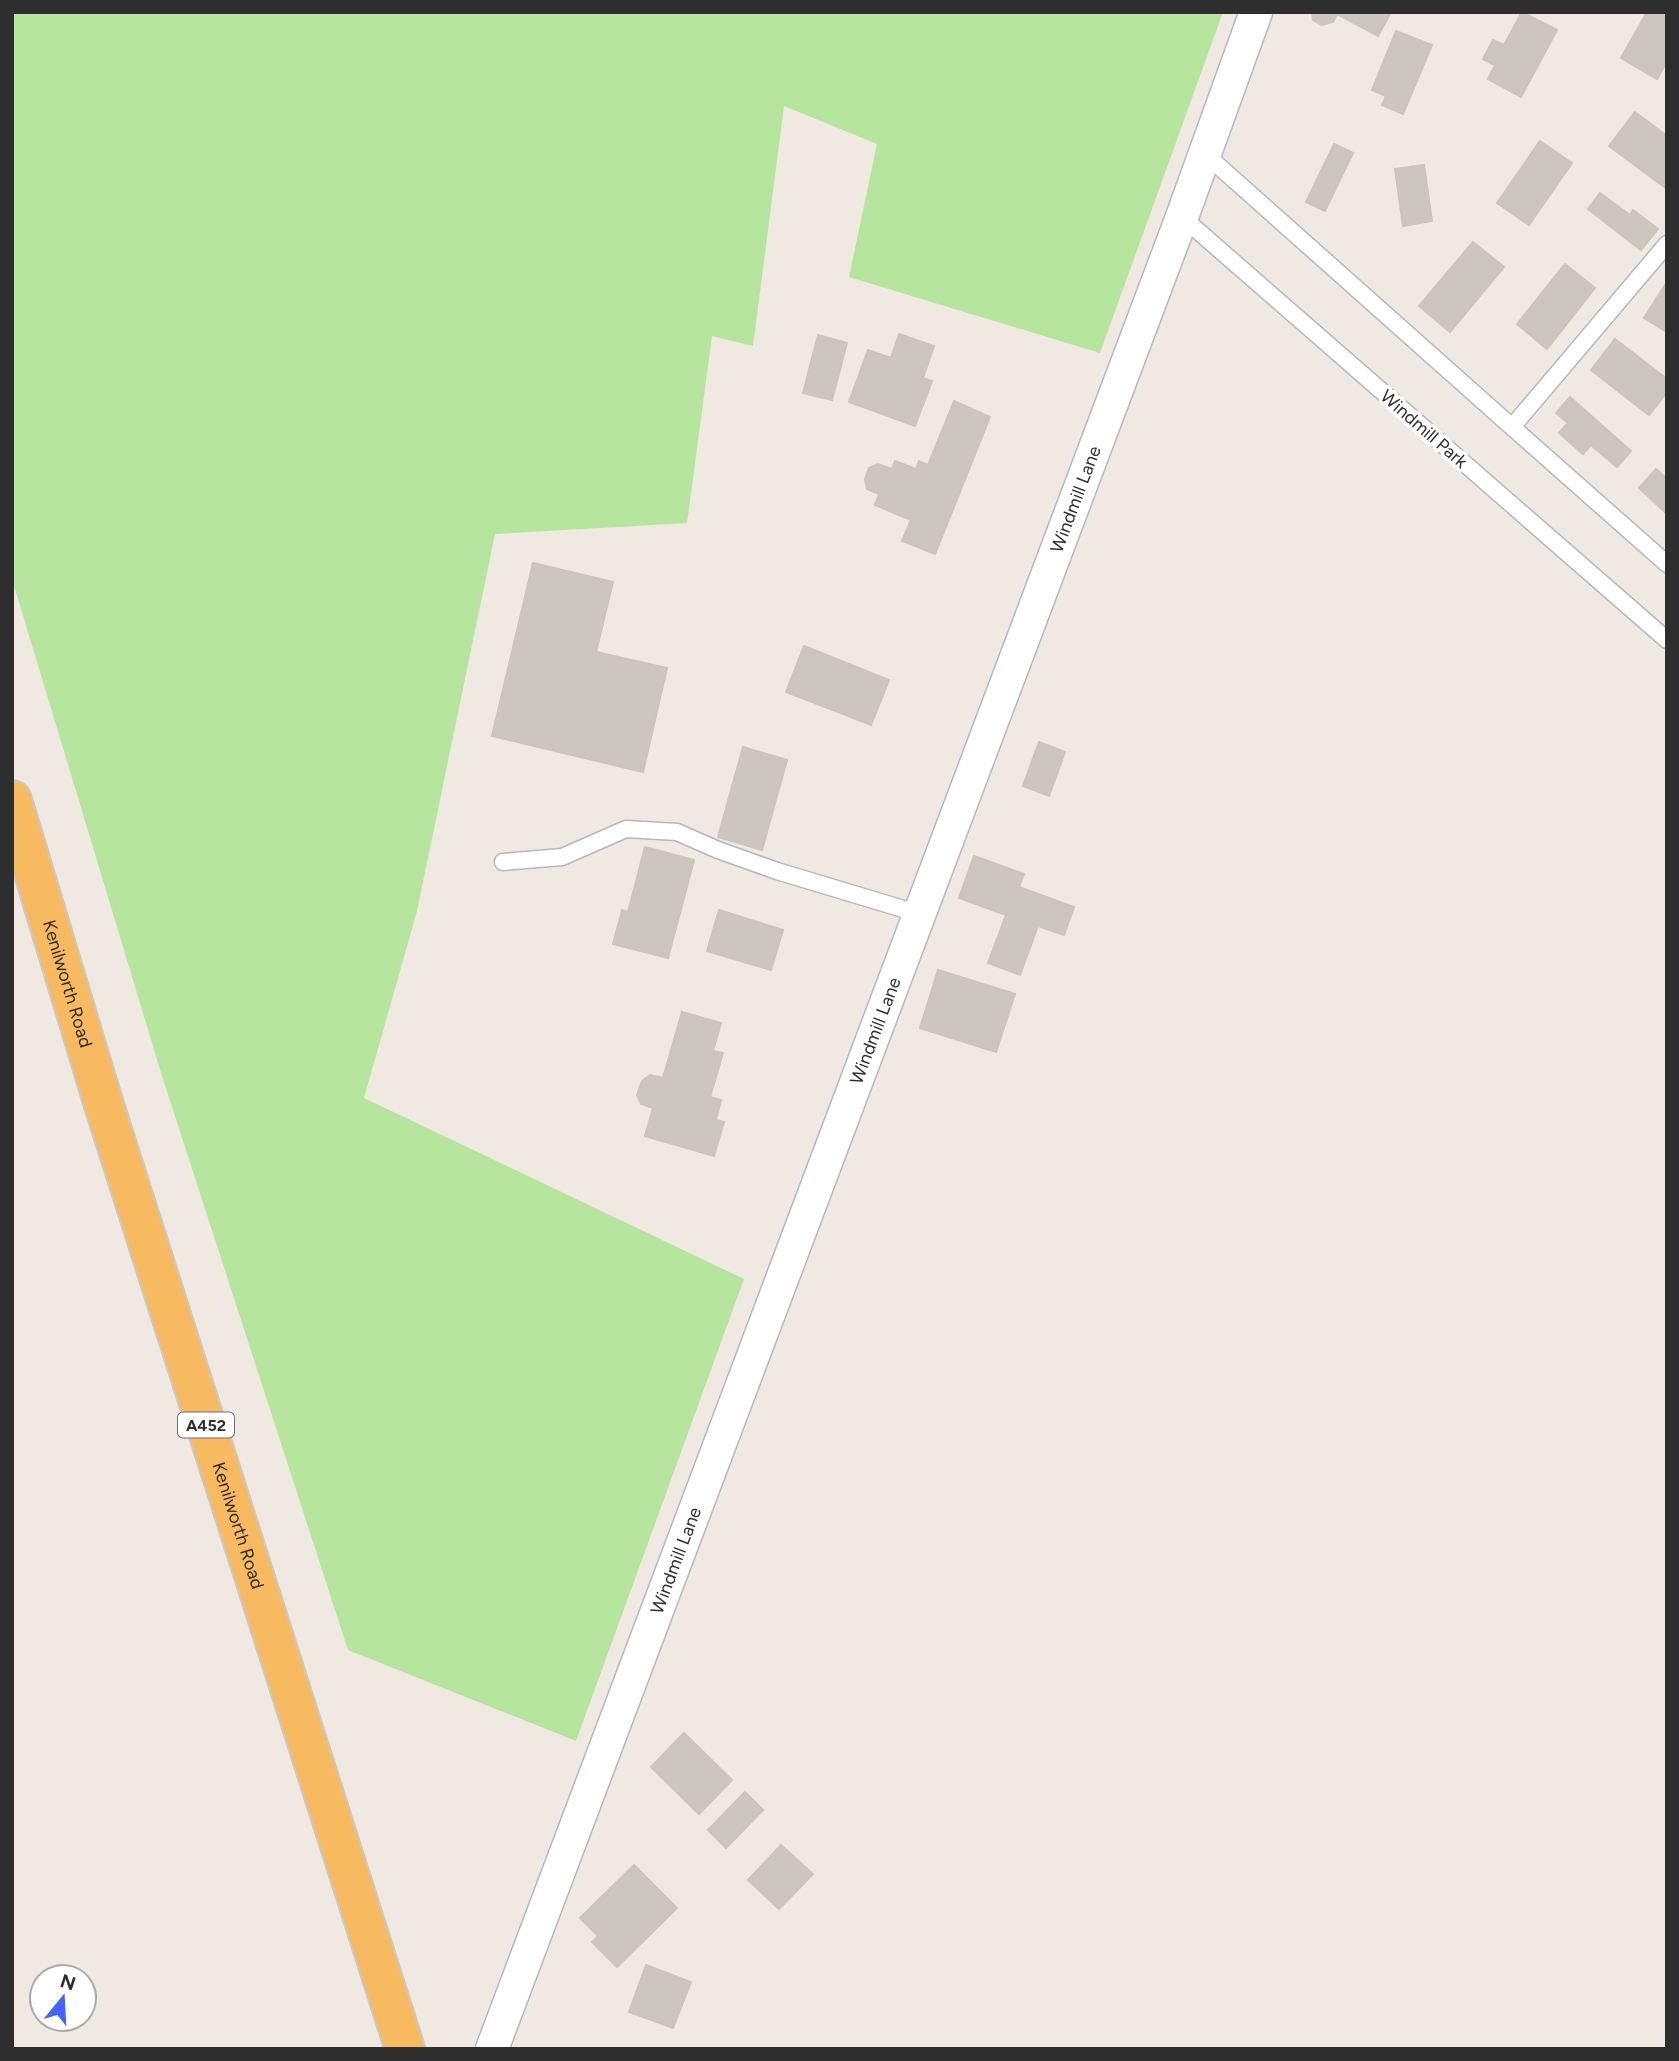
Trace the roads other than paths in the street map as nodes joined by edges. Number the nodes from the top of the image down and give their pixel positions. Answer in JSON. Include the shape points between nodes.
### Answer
{"nodes":[{"id":1,"x":1256,"y":12,"type":"edge"},
{"id":2,"x":1204,"y":153,"type":"junction"},
{"id":3,"x":1182,"y":217,"type":"junction"},
{"id":4,"x":1667,"y":244,"type":"edge"},
{"id":5,"x":1512,"y":427,"type":"junction"},
{"id":6,"x":1667,"y":564,"type":"edge"},
{"id":7,"x":1667,"y":640,"type":"edge"},
{"id":8,"x":12,"y":800,"type":"edge"},
{"id":9,"x":503,"y":862,"type":"dead end"},
{"id":10,"x":920,"y":914,"type":"junction"},
{"id":11,"x":496,"y":2047,"type":"edge"},
{"id":12,"x":405,"y":2049,"type":"edge"}],
"edges":[{"from":1,"to":2,"type":"street","name":"Windmill Lane"},
{"from":2,"to":3,"type":"street","name":"Windmill Lane"},
{"from":2,"to":5,"type":"lane"},
{"from":3,"to":7,"type":"lane","name":"Windmill Park"},
{"from":3,"to":10,"type":"street","name":"Windmill Lane"},
{"from":4,"to":5,"type":"lane"},
{"from":5,"to":6,"type":"lane"},
{"from":8,"to":12,"type":"highway","name":"Kenilworth Road","number":"A452","via":[[104,1105]]},
{"from":9,"to":10,"type":"lane","via":[[562,857],[626,829],[677,832],[777,871]]},
{"from":10,"to":11,"type":"street","name":"Windmill Lane"}]}
